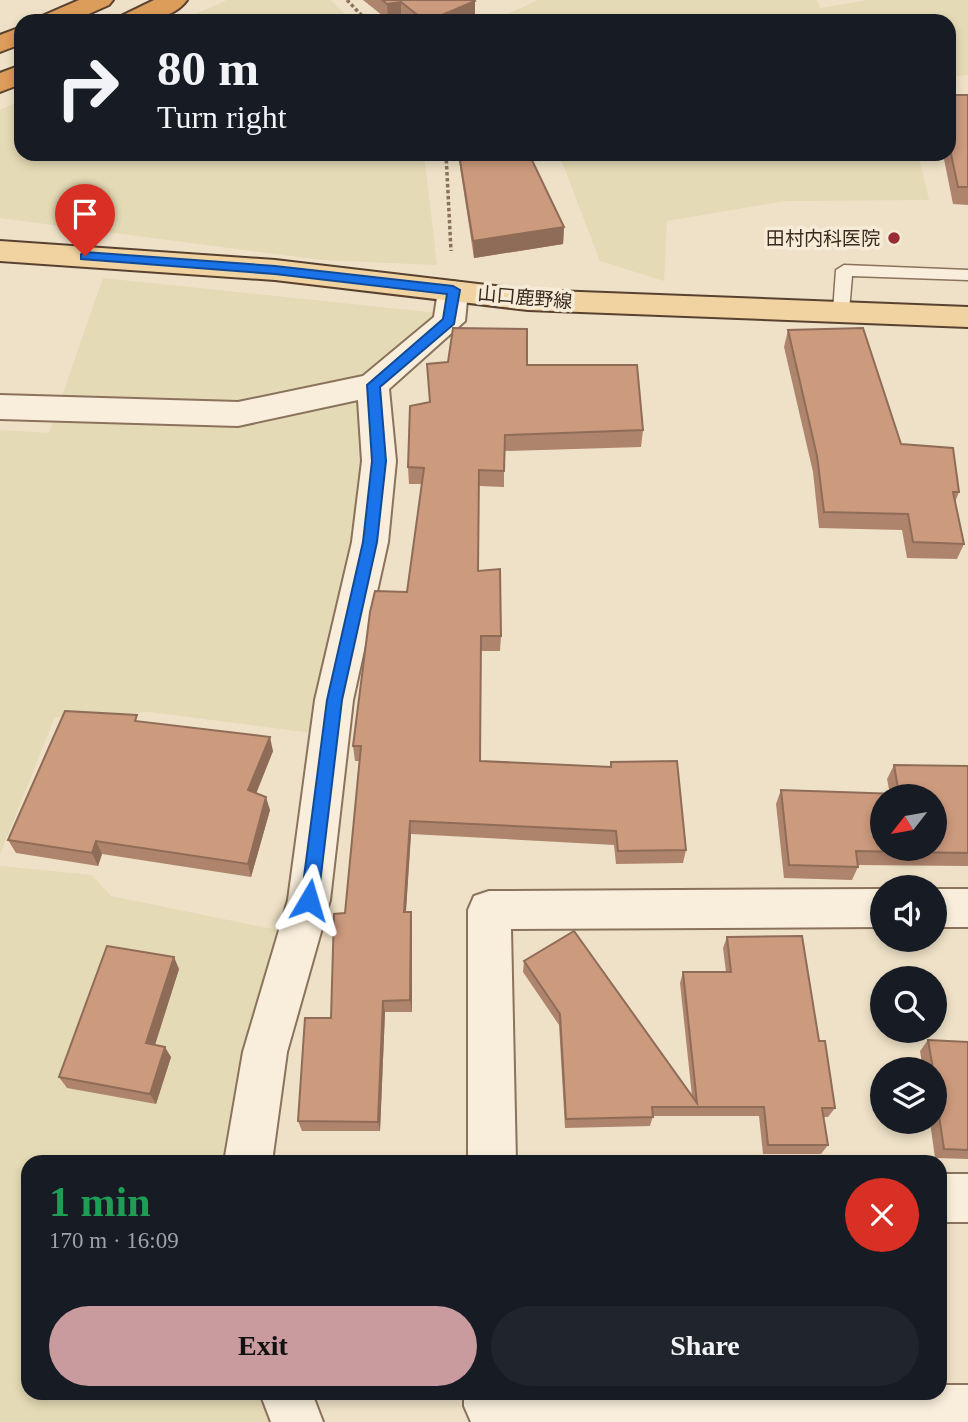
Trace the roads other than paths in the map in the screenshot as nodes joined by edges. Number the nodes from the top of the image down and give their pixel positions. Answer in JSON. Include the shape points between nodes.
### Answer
{"nodes":[{"id":1,"x":100,"y":0,"type":"edge"},
{"id":2,"x":174,"y":0,"type":"edge"},
{"id":3,"x":67,"y":14,"type":"edge"},
{"id":4,"x":145,"y":14,"type":"edge"},
{"id":5,"x":0,"y":251,"type":"edge"},
{"id":6,"x":968,"y":275,"type":"edge"},
{"id":7,"x":453,"y":290,"type":"junction"},
{"id":8,"x":841,"y":310,"type":"junction"},
{"id":9,"x":968,"y":317,"type":"edge"},
{"id":10,"x":373,"y":385,"type":"junction"},
{"id":11,"x":0,"y":407,"type":"edge"},
{"id":12,"x":870,"y":908,"type":"edge"},
{"id":13,"x":947,"y":908,"type":"edge"},
{"id":14,"x":968,"y":908,"type":"edge"},
{"id":15,"x":249,"y":1155,"type":"edge"},
{"id":16,"x":492,"y":1155,"type":"edge"},
{"id":17,"x":947,"y":1198,"type":"edge"},
{"id":18,"x":968,"y":1198,"type":"edge"},
{"id":19,"x":289,"y":1400,"type":"edge"},
{"id":20,"x":490,"y":1400,"type":"edge"},
{"id":21,"x":968,"y":1410,"type":"edge"},
{"id":22,"x":297,"y":1422,"type":"edge"}],
"edges":[{"from":1,"to":3,"type":"highway"},
{"from":2,"to":4,"type":"highway"},
{"from":5,"to":7,"type":"main road","name":"山口鹿野線","via":[[275,270]]},
{"from":6,"to":8,"type":"lane","via":[[844,270]]},
{"from":7,"to":8,"type":"main road","name":"山口鹿野線","via":[[528,300]]},
{"from":7,"to":10,"type":"street","via":[[449,321]]},
{"from":8,"to":9,"type":"main road","name":"山口鹿野線"},
{"from":10,"to":11,"type":"street","via":[[238,414]]},
{"from":10,"to":15,"type":"street","via":[[379,461],[370,542],[334,700],[309,900],[265,1052]]},
{"from":12,"to":16,"type":"street","via":[[489,910]]},
{"from":13,"to":14,"type":"street"},
{"from":17,"to":18,"type":"street"},
{"from":19,"to":22,"type":"street"},
{"from":20,"to":21,"type":"street","via":[[490,1406]]}]}
